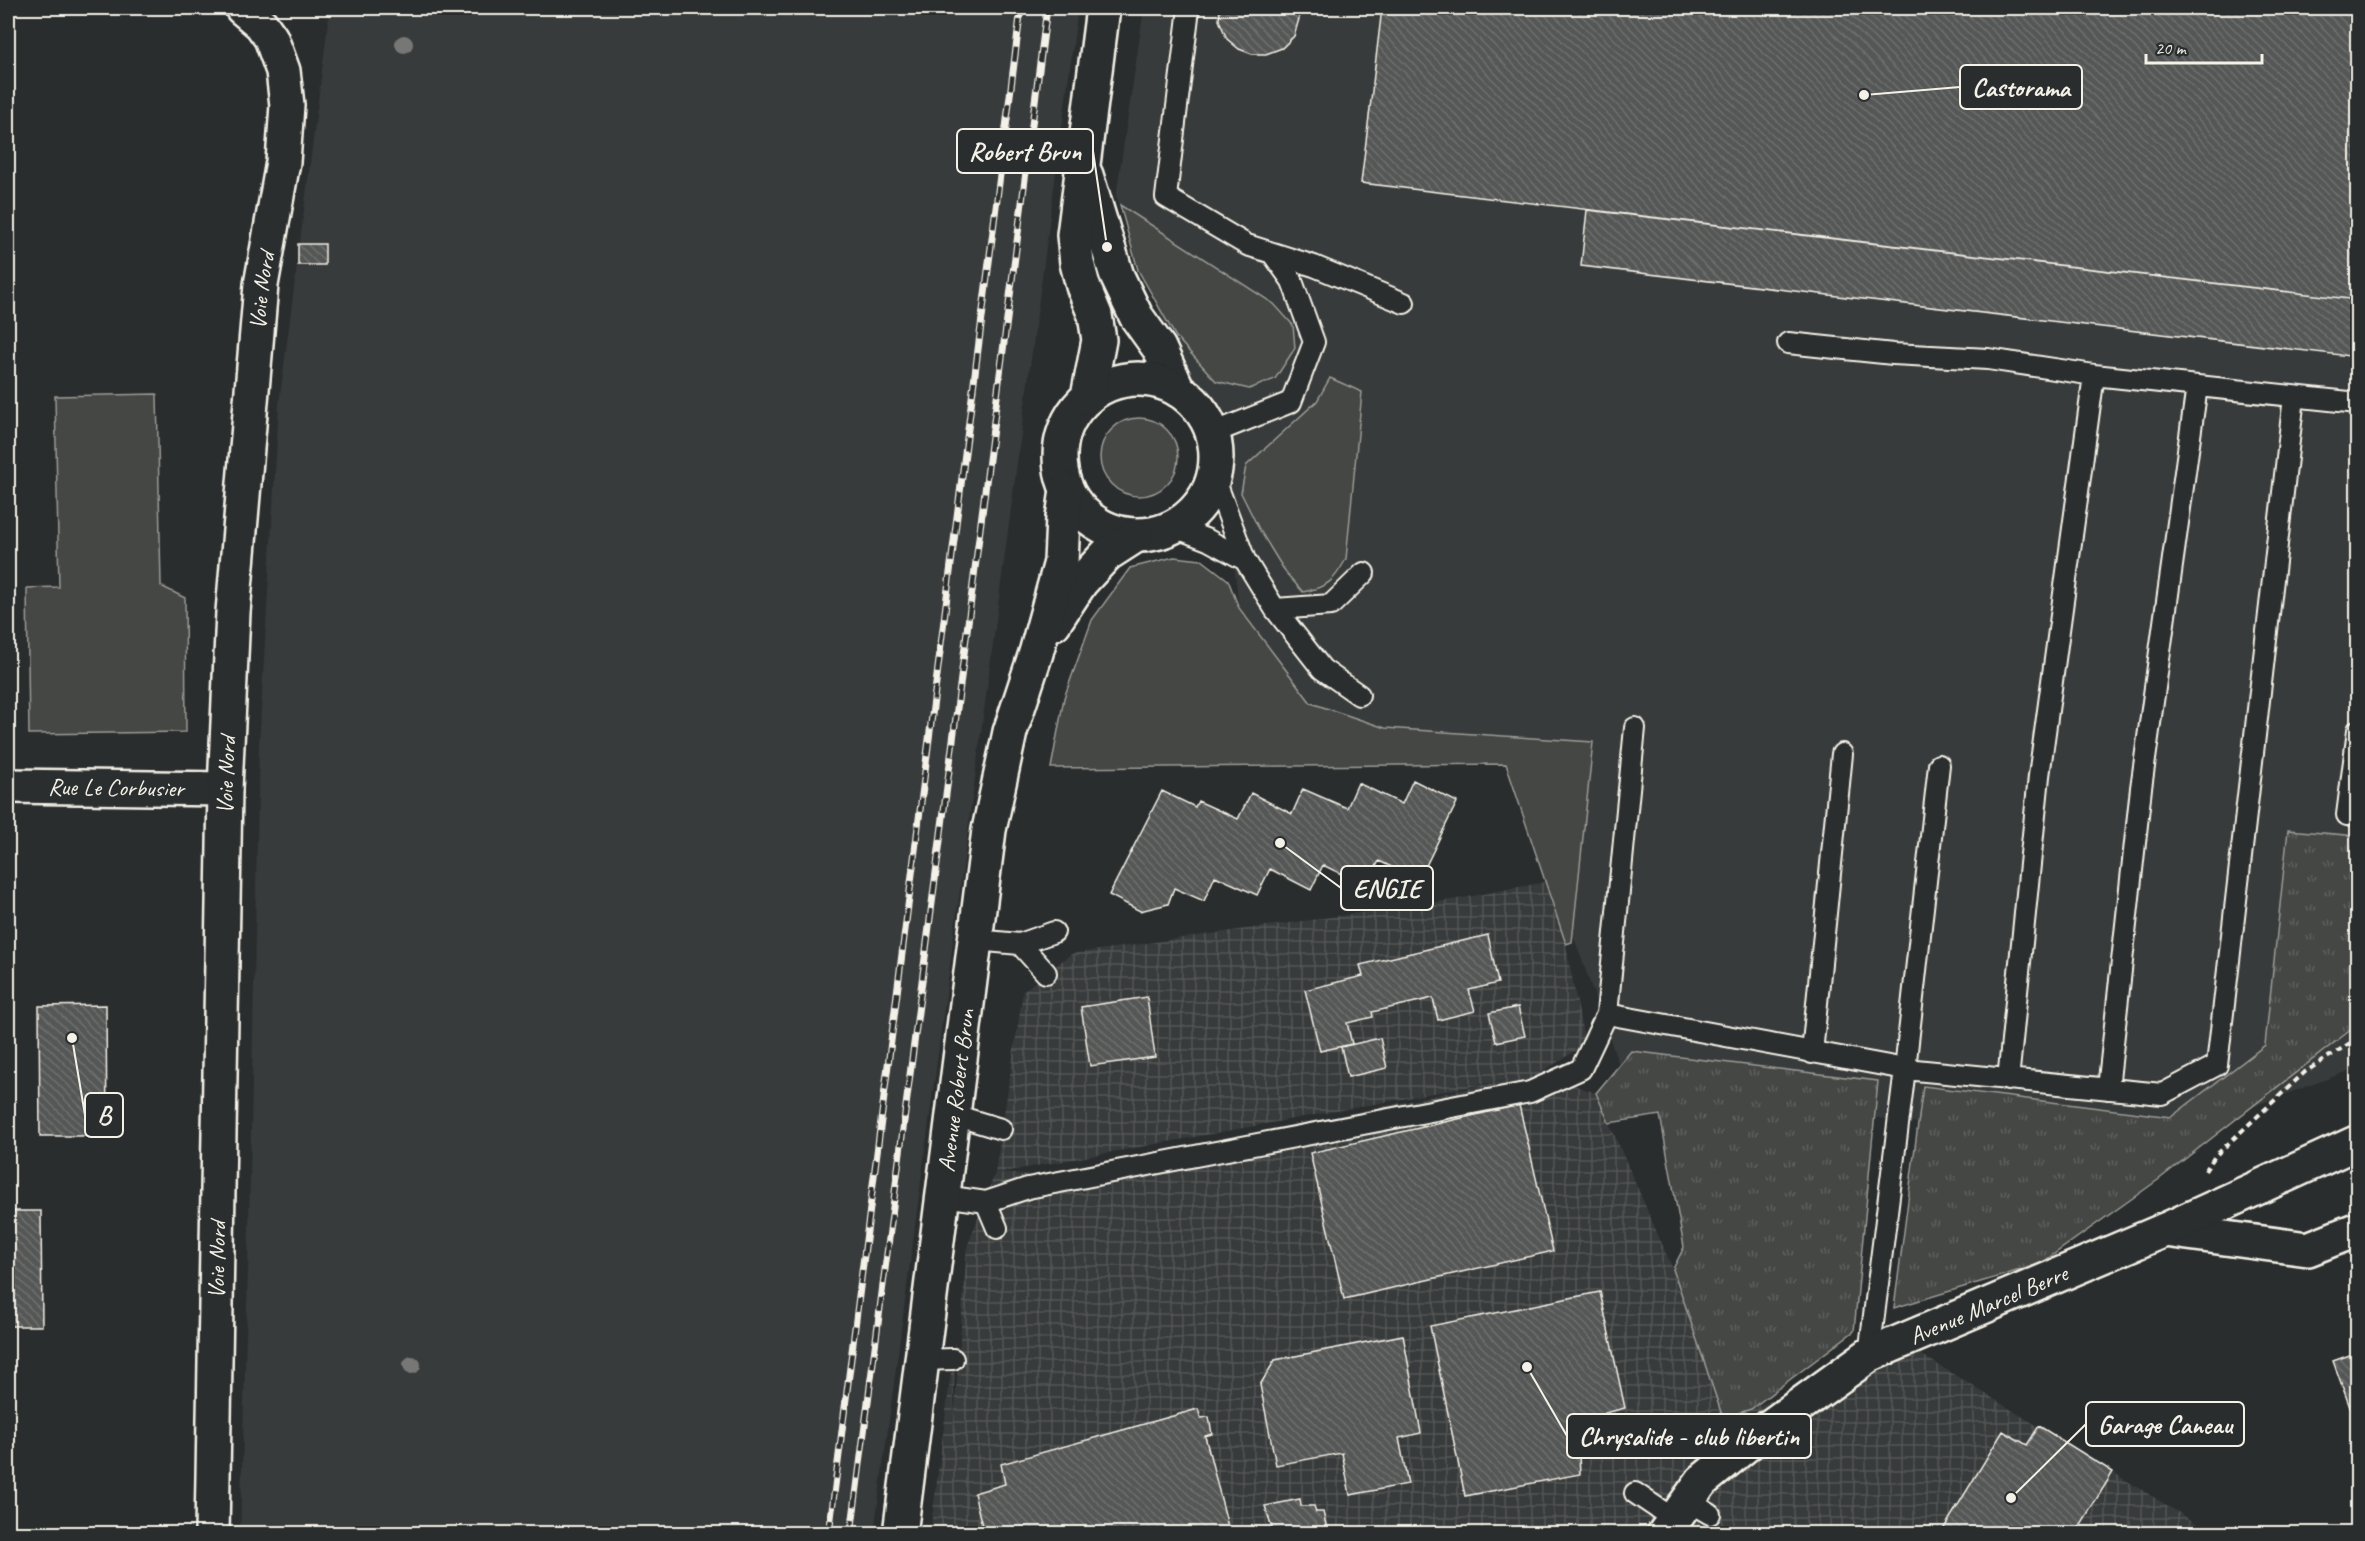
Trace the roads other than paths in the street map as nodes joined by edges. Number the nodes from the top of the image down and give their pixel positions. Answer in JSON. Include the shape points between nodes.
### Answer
{"nodes":[{"id":1,"x":1103,"y":8,"type":"edge"},
{"id":2,"x":1189,"y":8,"type":"edge"},
{"id":3,"x":252,"y":16,"type":"edge"},
{"id":4,"x":1083,"y":164,"type":"junction"},
{"id":5,"x":1272,"y":253,"type":"junction"},
{"id":6,"x":1404,"y":303,"type":"dead end"},
{"id":7,"x":1788,"y":343,"type":"dead end"},
{"id":8,"x":2094,"y":375,"type":"junction"},
{"id":9,"x":2197,"y":386,"type":"junction"},
{"id":10,"x":1178,"y":390,"type":"junction"},
{"id":11,"x":2294,"y":396,"type":"junction"},
{"id":12,"x":1088,"y":397,"type":"junction"},
{"id":13,"x":2358,"y":403,"type":"edge"},
{"id":14,"x":1213,"y":433,"type":"junction"},
{"id":15,"x":1214,"y":477,"type":"junction"},
{"id":16,"x":1067,"y":490,"type":"junction"},
{"id":17,"x":1174,"y":527,"type":"junction"},
{"id":18,"x":1135,"y":536,"type":"junction"},
{"id":19,"x":1245,"y":560,"type":"junction"},
{"id":20,"x":1364,"y":573,"type":"dead end"},
{"id":21,"x":1275,"y":609,"type":"junction"},
{"id":22,"x":1036,"y":652,"type":"junction"},
{"id":23,"x":1359,"y":695,"type":"dead end"},
{"id":24,"x":1635,"y":728,"type":"dead end"},
{"id":25,"x":2358,"y":730,"type":"edge"},
{"id":26,"x":1842,"y":754,"type":"dead end"},
{"id":27,"x":1939,"y":765,"type":"dead end"},
{"id":28,"x":8,"y":786,"type":"edge"},
{"id":29,"x":225,"y":789,"type":"junction"},
{"id":30,"x":2347,"y":815,"type":"dead end"},
{"id":31,"x":1054,"y":932,"type":"dead end"},
{"id":32,"x":975,"y":940,"type":"junction"},
{"id":33,"x":1020,"y":944,"type":"junction"},
{"id":34,"x":1046,"y":973,"type":"dead end"},
{"id":35,"x":1608,"y":1014,"type":"junction"},
{"id":36,"x":1812,"y":1053,"type":"junction"},
{"id":37,"x":1905,"y":1069,"type":"junction"},
{"id":38,"x":2008,"y":1080,"type":"junction"},
{"id":39,"x":2108,"y":1089,"type":"junction"},
{"id":40,"x":954,"y":1115,"type":"junction"},
{"id":41,"x":1001,"y":1130,"type":"dead end"},
{"id":42,"x":2358,"y":1142,"type":"edge"},
{"id":43,"x":944,"y":1196,"type":"junction"},
{"id":44,"x":986,"y":1202,"type":"junction"},
{"id":45,"x":997,"y":1228,"type":"dead end"},
{"id":46,"x":2358,"y":1229,"type":"edge"},
{"id":47,"x":2165,"y":1230,"type":"junction"},
{"id":48,"x":1869,"y":1355,"type":"junction"},
{"id":49,"x":1635,"y":1493,"type":"dead end"},
{"id":50,"x":1684,"y":1517,"type":"edge"},
{"id":51,"x":212,"y":1533,"type":"edge"},
{"id":52,"x":900,"y":1533,"type":"edge"}],
"edges":[{"from":1,"to":4,"type":"street"},
{"from":2,"to":5,"type":"lane","via":[[1166,197],[1247,245]]},
{"from":3,"to":29,"type":"street","name":"Voie Nord","via":[[271,38],[286,87],[287,105],[283,162],[261,285],[249,415],[233,612]]},
{"from":4,"to":10,"type":"street","via":[[1117,276],[1136,316],[1159,348]]},
{"from":4,"to":12,"type":"street","via":[[1074,235],[1077,263],[1095,315],[1099,340]]},
{"from":5,"to":6,"type":"lane"},
{"from":5,"to":14,"type":"lane","via":[[1292,281],[1314,342],[1291,402]]},
{"from":7,"to":8,"type":"lane","via":[[1988,359]]},
{"from":8,"to":9,"type":"lane"},
{"from":8,"to":38,"type":"lane","via":[[2039,776]]},
{"from":9,"to":11,"type":"lane"},
{"from":9,"to":39,"type":"lane","via":[[2141,788]]},
{"from":10,"to":12,"type":"street","via":[[1156,381],[1132,379],[1108,384]]},
{"from":10,"to":14,"type":"street","via":[[1193,401]]},
{"from":11,"to":13,"type":"lane"},
{"from":11,"to":39,"type":"lane","via":[[2217,1065],[2162,1094]]},
{"from":12,"to":16,"type":"street","via":[[1071,416],[1062,440],[1060,465]]},
{"from":14,"to":15,"type":"street"},
{"from":15,"to":17,"type":"street","via":[[1192,514]]},
{"from":15,"to":19,"type":"lane"},
{"from":16,"to":18,"type":"street","via":[[1095,522],[1114,532]]},
{"from":16,"to":22,"type":"street","name":"Avenue Robert Brun","via":[[1061,562]]},
{"from":17,"to":18,"type":"street"},
{"from":17,"to":19,"type":"lane"},
{"from":18,"to":22,"type":"street","name":"Avenue Robert Brun","via":[[1107,554],[1081,582]]},
{"from":19,"to":21,"type":"lane"},
{"from":20,"to":21,"type":"lane","via":[[1331,605]]},
{"from":21,"to":23,"type":"lane","via":[[1322,669]]},
{"from":22,"to":32,"type":"street","name":"Avenue Robert Brun","via":[[1010,732],[989,830]]},
{"from":24,"to":35,"type":"lane"},
{"from":25,"to":30,"type":"lane"},
{"from":26,"to":36,"type":"lane"},
{"from":27,"to":37,"type":"lane"},
{"from":28,"to":29,"type":"street","name":"Rue Le Corbusier"},
{"from":29,"to":51,"type":"street","name":"Voie Nord"},
{"from":31,"to":33,"type":"lane"},
{"from":32,"to":33,"type":"lane"},
{"from":32,"to":40,"type":"street","name":"Avenue Robert Brun"},
{"from":33,"to":34,"type":"lane"},
{"from":35,"to":36,"type":"lane"},
{"from":35,"to":44,"type":"lane","via":[[1581,1069],[1530,1092],[1028,1188]]},
{"from":36,"to":37,"type":"lane"},
{"from":37,"to":38,"type":"lane"},
{"from":37,"to":48,"type":"lane"},
{"from":38,"to":39,"type":"lane"},
{"from":40,"to":41,"type":"lane"},
{"from":40,"to":43,"type":"street","name":"Avenue Robert Brun"},
{"from":42,"to":47,"type":"street","name":"Avenue Marcel Berre"},
{"from":43,"to":44,"type":"lane"},
{"from":43,"to":52,"type":"street","name":"Avenue Robert Brun","via":[[938,1360]]},
{"from":44,"to":45,"type":"lane"},
{"from":46,"to":47,"type":"street","via":[[2308,1249]]},
{"from":47,"to":48,"type":"street","name":"Avenue Marcel Berre"},
{"from":48,"to":50,"type":"street","name":"Avenue Marcel Berre","via":[[1702,1481]]},
{"from":49,"to":50,"type":"lane"}]}
